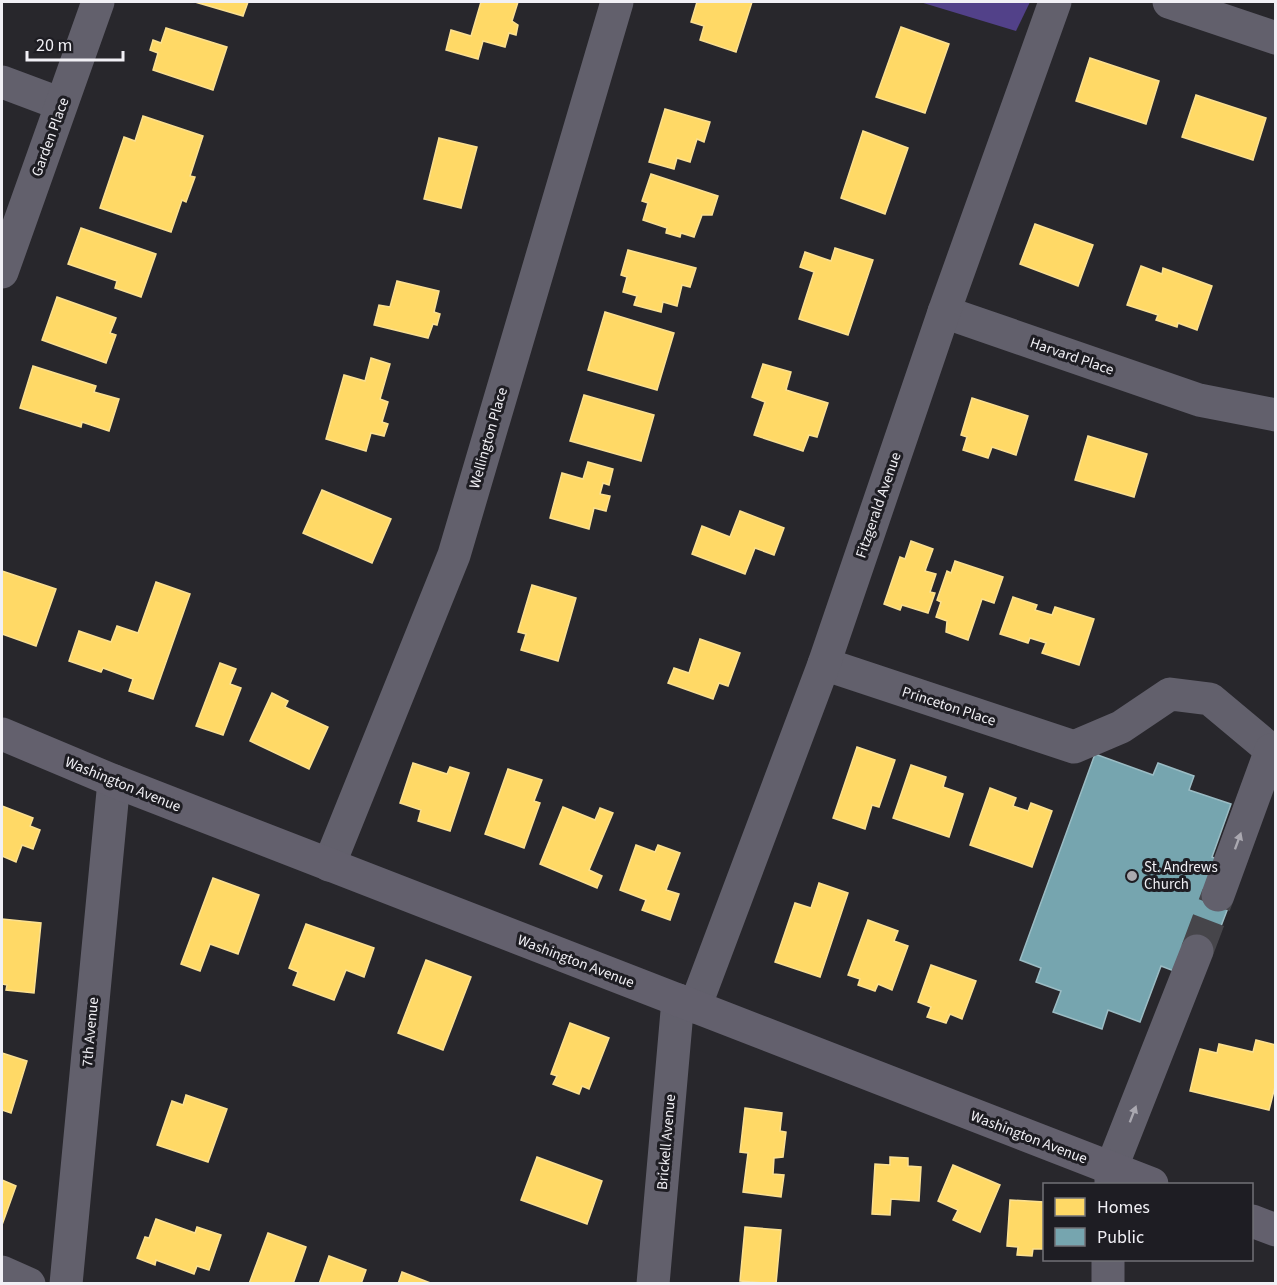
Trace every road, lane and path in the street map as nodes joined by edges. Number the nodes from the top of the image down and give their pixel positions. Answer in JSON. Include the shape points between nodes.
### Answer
{"nodes":[{"id":1,"x":98,"y":2,"type":"edge"},
{"id":2,"x":617,"y":2,"type":"edge"},
{"id":3,"x":1055,"y":2,"type":"edge"},
{"id":4,"x":1168,"y":2,"type":"edge"},
{"id":5,"x":1275,"y":38,"type":"edge"},
{"id":6,"x":2,"y":82,"type":"edge"},
{"id":7,"x":61,"y":104,"type":"junction"},
{"id":8,"x":2,"y":272,"type":"edge"},
{"id":9,"x":944,"y":312,"type":"junction"},
{"id":10,"x":1275,"y":415,"type":"edge"},
{"id":11,"x":824,"y":664,"type":"junction"},
{"id":12,"x":2,"y":734,"type":"edge"},
{"id":13,"x":1273,"y":751,"type":"edge"},
{"id":14,"x":114,"y":782,"type":"junction"},
{"id":15,"x":329,"y":865,"type":"junction"},
{"id":16,"x":1218,"y":896,"type":"tunnel mouth"},
{"id":17,"x":1197,"y":951,"type":"tunnel mouth"},
{"id":18,"x":687,"y":1004,"type":"junction"},
{"id":19,"x":1111,"y":1177,"type":"edge"},
{"id":20,"x":1142,"y":1183,"type":"edge"},
{"id":21,"x":1253,"y":1222,"type":"edge"},
{"id":22,"x":1275,"y":1230,"type":"edge"},
{"id":23,"x":1108,"y":1261,"type":"edge"},
{"id":24,"x":2,"y":1272,"type":"edge"},
{"id":25,"x":29,"y":1284,"type":"edge"},
{"id":26,"x":66,"y":1284,"type":"edge"},
{"id":27,"x":653,"y":1284,"type":"edge"},
{"id":28,"x":1108,"y":1284,"type":"edge"}],
"edges":[{"from":1,"to":7,"type":"street","name":"Garden Place"},
{"from":2,"to":15,"type":"street","name":"Wellington Place","via":[[454,555]]},
{"from":3,"to":9,"type":"street","name":"Fitzgerald Avenue"},
{"from":4,"to":5,"type":"street"},
{"from":6,"to":7,"type":"street"},
{"from":7,"to":8,"type":"street","name":"Garden Place"},
{"from":9,"to":10,"type":"street","name":"Harvard Place","via":[[1199,400]]},
{"from":9,"to":11,"type":"street","name":"Fitzgerald Avenue"},
{"from":11,"to":13,"type":"street","name":"Princeton Place","via":[[1074,747],[1121,727],[1170,694],[1210,699]]},
{"from":11,"to":18,"type":"street","name":"Fitzgerald Avenue"},
{"from":12,"to":14,"type":"main road","name":"Washington Avenue"},
{"from":16,"to":13,"type":"street","one_way":true},
{"from":14,"to":15,"type":"main road","name":"Washington Avenue"},
{"from":14,"to":26,"type":"street","name":"7th Avenue"},
{"from":15,"to":18,"type":"main road","name":"Washington Avenue"},
{"from":19,"to":17,"type":"street","one_way":true},
{"from":18,"to":19,"type":"main road","name":"Washington Avenue"},
{"from":18,"to":27,"type":"street","name":"Brickell Avenue"},
{"from":19,"to":20,"type":"main road","name":"Washington Avenue"},
{"from":21,"to":22,"type":"main road"},
{"from":23,"to":28,"type":"street"},
{"from":24,"to":25,"type":"street"}]}
